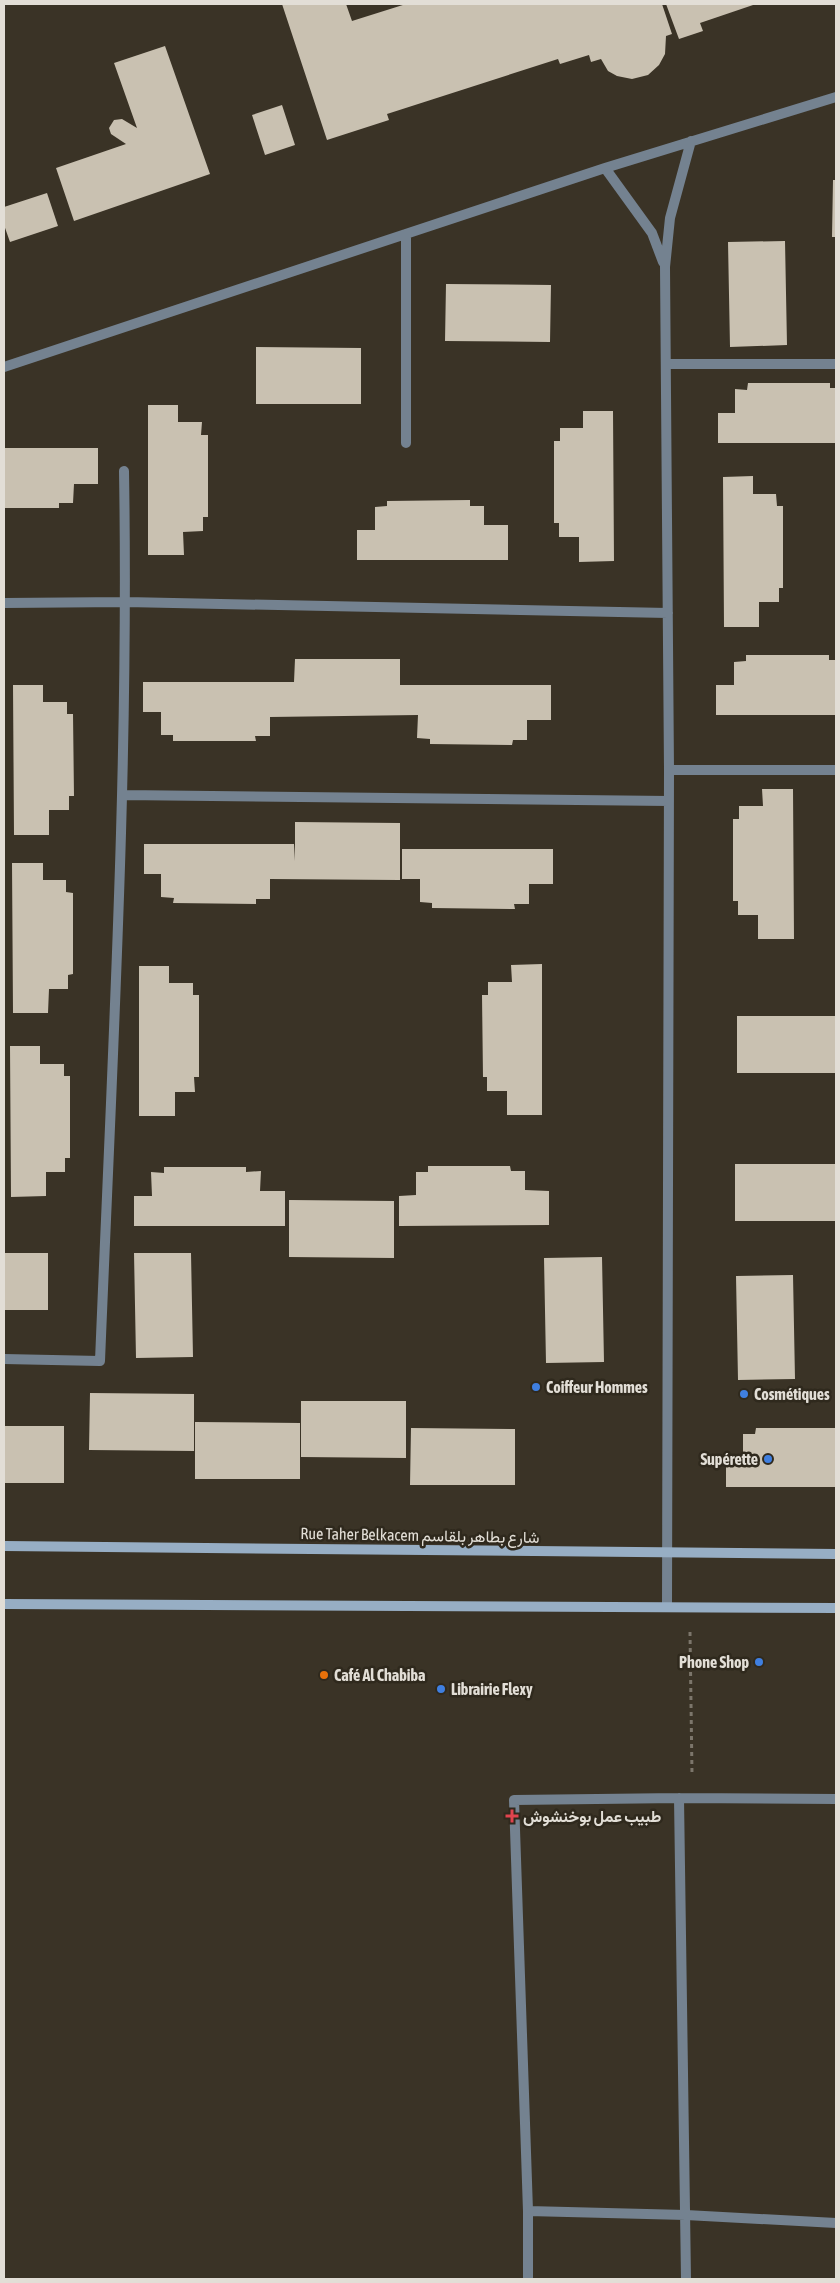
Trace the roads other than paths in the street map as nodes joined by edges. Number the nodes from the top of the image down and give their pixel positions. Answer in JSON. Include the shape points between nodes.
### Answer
{"nodes":[{"id":1,"x":836,"y":98,"type":"edge"},
{"id":2,"x":691,"y":141,"type":"junction"},
{"id":3,"x":605,"y":168,"type":"junction"},
{"id":4,"x":406,"y":234,"type":"junction"},
{"id":5,"x":665,"y":267,"type":"junction"},
{"id":6,"x":666,"y":364,"type":"junction"},
{"id":7,"x":836,"y":364,"type":"edge"},
{"id":8,"x":4,"y":367,"type":"edge"},
{"id":9,"x":406,"y":443,"type":"dead end"},
{"id":10,"x":124,"y":471,"type":"dead end"},
{"id":11,"x":126,"y":602,"type":"junction"},
{"id":12,"x":4,"y":603,"type":"edge"},
{"id":13,"x":668,"y":612,"type":"junction"},
{"id":14,"x":669,"y":770,"type":"junction"},
{"id":15,"x":836,"y":770,"type":"edge"},
{"id":16,"x":123,"y":795,"type":"junction"},
{"id":17,"x":669,"y":801,"type":"junction"},
{"id":18,"x":4,"y":1359,"type":"edge"},
{"id":19,"x":4,"y":1546,"type":"edge"},
{"id":20,"x":667,"y":1552,"type":"junction"},
{"id":21,"x":836,"y":1554,"type":"edge"},
{"id":22,"x":4,"y":1604,"type":"edge"},
{"id":23,"x":667,"y":1606,"type":"junction"},
{"id":24,"x":836,"y":1608,"type":"edge"},
{"id":25,"x":679,"y":1798,"type":"junction"},
{"id":26,"x":836,"y":1799,"type":"edge"},
{"id":27,"x":528,"y":2212,"type":"junction"},
{"id":28,"x":686,"y":2215,"type":"junction"},
{"id":29,"x":836,"y":2223,"type":"edge"},
{"id":30,"x":528,"y":2279,"type":"edge"},
{"id":31,"x":686,"y":2279,"type":"edge"}],
"edges":[{"from":1,"to":2,"type":"street"},
{"from":2,"to":3,"type":"street"},
{"from":2,"to":5,"type":"street","via":[[670,218]]},
{"from":3,"to":4,"type":"street"},
{"from":3,"to":5,"type":"street","via":[[652,233]]},
{"from":4,"to":8,"type":"street"},
{"from":4,"to":9,"type":"street"},
{"from":5,"to":6,"type":"street"},
{"from":6,"to":7,"type":"street"},
{"from":6,"to":13,"type":"street"},
{"from":10,"to":11,"type":"street"},
{"from":11,"to":12,"type":"street"},
{"from":11,"to":13,"type":"street"},
{"from":11,"to":16,"type":"street"},
{"from":13,"to":14,"type":"street"},
{"from":14,"to":15,"type":"street"},
{"from":14,"to":17,"type":"street"},
{"from":16,"to":17,"type":"street"},
{"from":16,"to":18,"type":"street","via":[[100,1361]]},
{"from":17,"to":20,"type":"street"},
{"from":19,"to":20,"type":"main road","name":"Rue Taher Belkacem شارع بطاهر بلقاسم"},
{"from":20,"to":21,"type":"main road","name":"Rue Taher Belkacem شارع بطاهر بلقاسم"},
{"from":20,"to":23,"type":"street"},
{"from":22,"to":23,"type":"main road"},
{"from":23,"to":24,"type":"main road"},
{"from":25,"to":26,"type":"street"},
{"from":25,"to":27,"type":"street","via":[[514,1800]]},
{"from":25,"to":28,"type":"street"},
{"from":27,"to":28,"type":"street"},
{"from":27,"to":30,"type":"street"},
{"from":28,"to":29,"type":"street"},
{"from":28,"to":31,"type":"street"}]}
